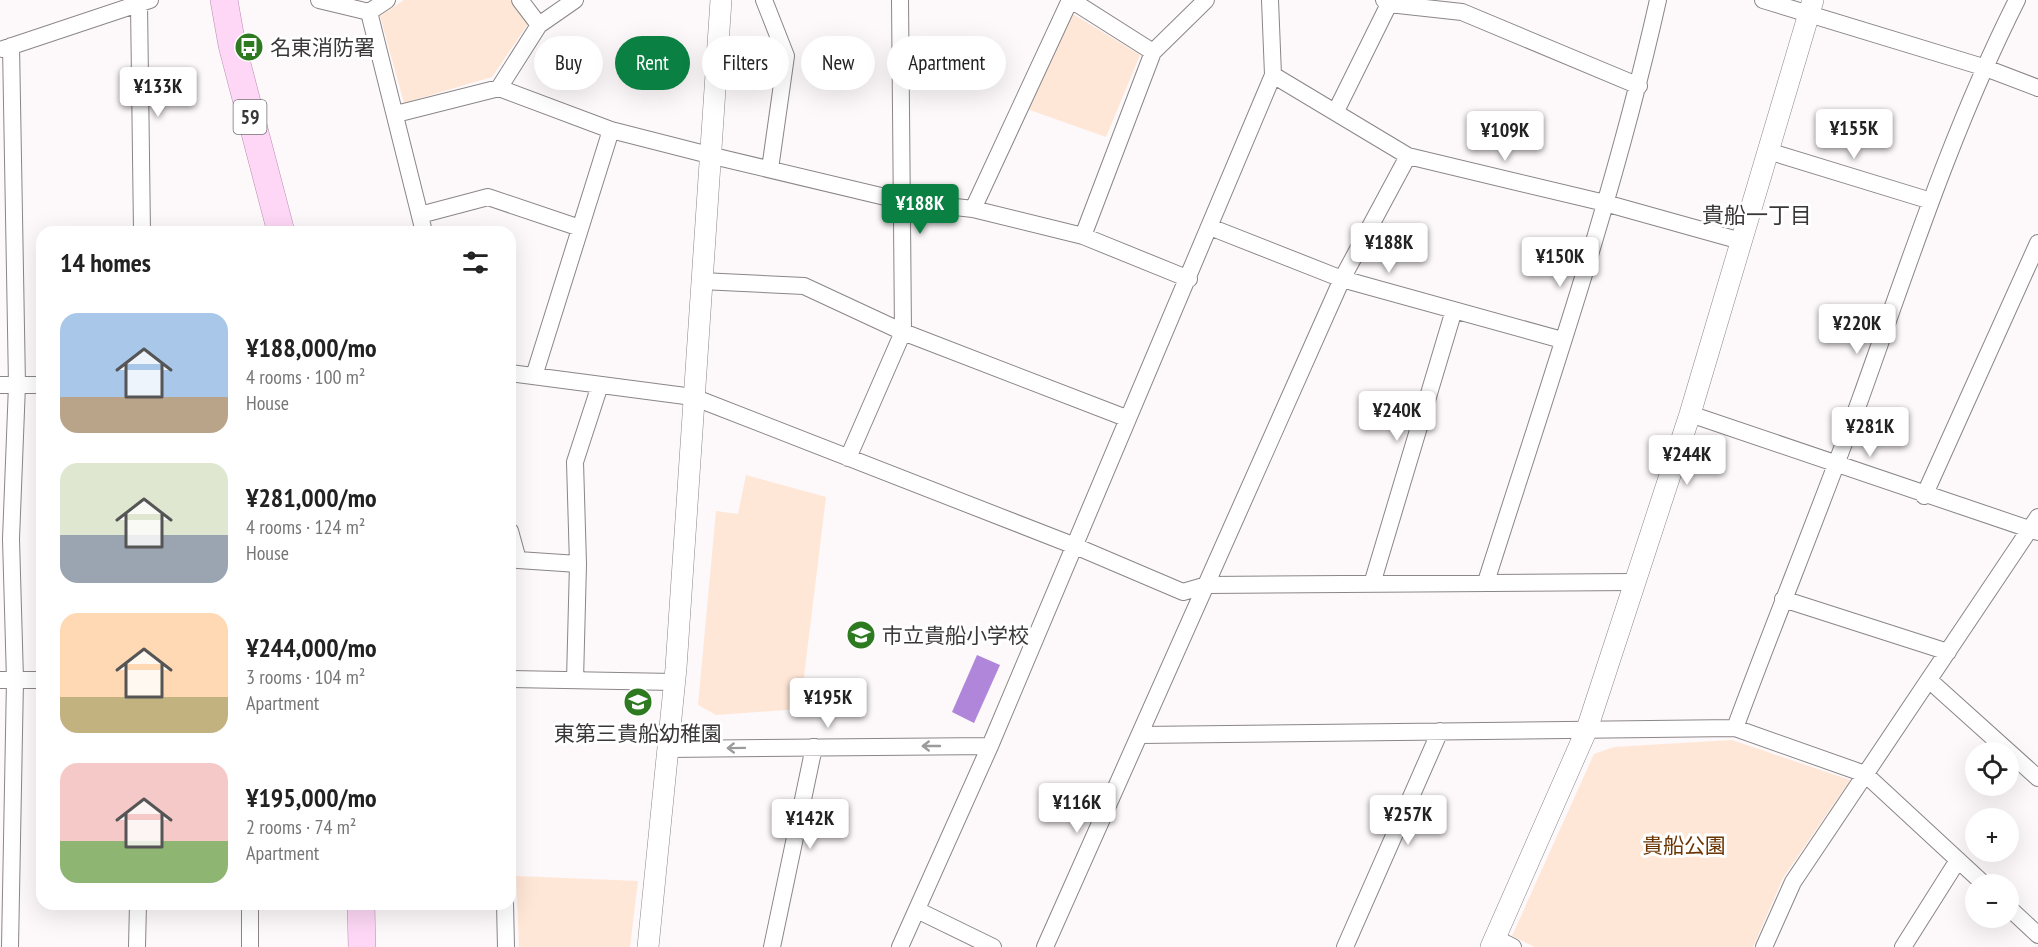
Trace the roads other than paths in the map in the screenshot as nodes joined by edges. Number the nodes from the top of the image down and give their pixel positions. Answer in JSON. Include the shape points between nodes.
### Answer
{"nodes":[{"id":1,"x":224,"y":0,"type":"edge"},
{"id":2,"x":319,"y":0,"type":"edge"},
{"id":3,"x":387,"y":0,"type":"edge"},
{"id":4,"x":520,"y":0,"type":"edge"},
{"id":5,"x":575,"y":0,"type":"edge"},
{"id":6,"x":721,"y":0,"type":"edge"},
{"id":7,"x":764,"y":0,"type":"edge"},
{"id":8,"x":900,"y":0,"type":"edge"},
{"id":9,"x":1070,"y":0,"type":"edge"},
{"id":10,"x":1206,"y":0,"type":"edge"},
{"id":11,"x":1270,"y":0,"type":"edge"},
{"id":12,"x":1658,"y":0,"type":"edge"},
{"id":13,"x":1763,"y":0,"type":"edge"},
{"id":14,"x":2017,"y":0,"type":"edge"},
{"id":15,"x":144,"y":2,"type":"edge"},
{"id":16,"x":1387,"y":2,"type":"edge"},
{"id":17,"x":1811,"y":7,"type":"edge"},
{"id":18,"x":369,"y":12,"type":"junction"},
{"id":19,"x":539,"y":25,"type":"junction"},
{"id":20,"x":6,"y":48,"type":"edge"},
{"id":21,"x":1153,"y":52,"type":"junction"},
{"id":22,"x":1983,"y":67,"type":"junction"},
{"id":23,"x":1273,"y":75,"type":"junction"},
{"id":24,"x":1639,"y":86,"type":"junction"},
{"id":25,"x":499,"y":88,"type":"junction"},
{"id":26,"x":2038,"y":88,"type":"edge"},
{"id":27,"x":1335,"y":111,"type":"junction"},
{"id":28,"x":396,"y":114,"type":"junction"},
{"id":29,"x":611,"y":130,"type":"junction"},
{"id":30,"x":1768,"y":152,"type":"junction"},
{"id":31,"x":709,"y":154,"type":"junction"},
{"id":32,"x":1408,"y":156,"type":"junction"},
{"id":33,"x":770,"y":169,"type":"junction"},
{"id":34,"x":902,"y":201,"type":"junction"},
{"id":35,"x":1931,"y":201,"type":"junction"},
{"id":36,"x":1605,"y":203,"type":"junction"},
{"id":37,"x":973,"y":209,"type":"junction"},
{"id":38,"x":420,"y":215,"type":"junction"},
{"id":39,"x":142,"y":226,"type":"edge"},
{"id":40,"x":279,"y":226,"type":"edge"},
{"id":41,"x":423,"y":226,"type":"edge"},
{"id":42,"x":1210,"y":227,"type":"junction"},
{"id":43,"x":580,"y":228,"type":"junction"},
{"id":44,"x":1083,"y":236,"type":"junction"},
{"id":45,"x":1741,"y":241,"type":"junction"},
{"id":46,"x":2038,"y":243,"type":"edge"},
{"id":47,"x":1189,"y":279,"type":"junction"},
{"id":48,"x":1342,"y":279,"type":"junction"},
{"id":49,"x":701,"y":281,"type":"junction"},
{"id":50,"x":1454,"y":310,"type":"junction"},
{"id":51,"x":903,"y":332,"type":"junction"},
{"id":52,"x":1562,"y":340,"type":"junction"},
{"id":53,"x":516,"y":374,"type":"edge"},
{"id":54,"x":534,"y":376,"type":"junction"},
{"id":55,"x":8,"y":385,"type":"edge"},
{"id":56,"x":36,"y":385,"type":"edge"},
{"id":57,"x":600,"y":385,"type":"junction"},
{"id":58,"x":693,"y":397,"type":"junction"},
{"id":59,"x":1690,"y":414,"type":"junction"},
{"id":60,"x":1126,"y":418,"type":"junction"},
{"id":61,"x":848,"y":458,"type":"junction"},
{"id":62,"x":1836,"y":464,"type":"junction"},
{"id":63,"x":1924,"y":496,"type":"junction"},
{"id":64,"x":2036,"y":526,"type":"edge"},
{"id":65,"x":1075,"y":546,"type":"junction"},
{"id":66,"x":516,"y":553,"type":"edge"},
{"id":67,"x":578,"y":564,"type":"junction"},
{"id":68,"x":1486,"y":582,"type":"junction"},
{"id":69,"x":1635,"y":582,"type":"junction"},
{"id":70,"x":1372,"y":584,"type":"junction"},
{"id":71,"x":1207,"y":585,"type":"junction"},
{"id":72,"x":1783,"y":599,"type":"junction"},
{"id":73,"x":1948,"y":652,"type":"junction"},
{"id":74,"x":516,"y":679,"type":"edge"},
{"id":75,"x":7,"y":680,"type":"edge"},
{"id":76,"x":36,"y":680,"type":"edge"},
{"id":77,"x":575,"y":680,"type":"junction"},
{"id":78,"x":1929,"y":680,"type":"junction"},
{"id":79,"x":674,"y":682,"type":"junction"},
{"id":80,"x":1735,"y":728,"type":"junction"},
{"id":81,"x":1587,"y":729,"type":"junction"},
{"id":82,"x":1440,"y":731,"type":"junction"},
{"id":83,"x":1140,"y":735,"type":"junction"},
{"id":84,"x":990,"y":746,"type":"junction"},
{"id":85,"x":814,"y":747,"type":"junction"},
{"id":86,"x":667,"y":749,"type":"junction"},
{"id":87,"x":2036,"y":770,"type":"edge"},
{"id":88,"x":1865,"y":774,"type":"junction"},
{"id":89,"x":1958,"y":860,"type":"junction"},
{"id":90,"x":1973,"y":874,"type":"edge"},
{"id":91,"x":138,"y":910,"type":"edge"},
{"id":92,"x":250,"y":910,"type":"edge"},
{"id":93,"x":362,"y":910,"type":"edge"},
{"id":94,"x":505,"y":910,"type":"edge"},
{"id":95,"x":917,"y":910,"type":"junction"},
{"id":96,"x":2019,"y":917,"type":"edge"},
{"id":97,"x":2038,"y":935,"type":"edge"},
{"id":98,"x":1500,"y":944,"type":"edge"},
{"id":99,"x":10,"y":947,"type":"edge"},
{"id":100,"x":137,"y":947,"type":"edge"},
{"id":101,"x":250,"y":947,"type":"edge"},
{"id":102,"x":362,"y":947,"type":"edge"},
{"id":103,"x":506,"y":947,"type":"edge"},
{"id":104,"x":648,"y":947,"type":"edge"},
{"id":105,"x":772,"y":947,"type":"edge"},
{"id":106,"x":900,"y":947,"type":"edge"},
{"id":107,"x":993,"y":947,"type":"edge"},
{"id":108,"x":1045,"y":947,"type":"edge"},
{"id":109,"x":1345,"y":947,"type":"edge"},
{"id":110,"x":1764,"y":947,"type":"edge"},
{"id":111,"x":1903,"y":947,"type":"edge"}],
"edges":[{"from":1,"to":40,"type":"main road","number":"59"},
{"from":2,"to":18,"type":"street"},
{"from":3,"to":18,"type":"street"},
{"from":4,"to":19,"type":"street"},
{"from":5,"to":19,"type":"street"},
{"from":6,"to":31,"type":"street"},
{"from":7,"to":33,"type":"street","via":[[786,56]]},
{"from":8,"to":34,"type":"street"},
{"from":9,"to":21,"type":"street"},
{"from":9,"to":37,"type":"street"},
{"from":10,"to":21,"type":"street"},
{"from":11,"to":23,"type":"street"},
{"from":12,"to":24,"type":"street"},
{"from":13,"to":17,"type":"street"},
{"from":14,"to":22,"type":"street"},
{"from":15,"to":20,"type":"street"},
{"from":15,"to":39,"type":"street"},
{"from":16,"to":24,"type":"street","via":[[1462,12]]},
{"from":16,"to":27,"type":"street"},
{"from":17,"to":22,"type":"street"},
{"from":17,"to":30,"type":"street"},
{"from":18,"to":28,"type":"street"},
{"from":19,"to":25,"type":"street"},
{"from":20,"to":55,"type":"street"},
{"from":21,"to":44,"type":"street"},
{"from":22,"to":26,"type":"street"},
{"from":22,"to":35,"type":"street"},
{"from":23,"to":27,"type":"street"},
{"from":23,"to":42,"type":"street"},
{"from":24,"to":36,"type":"street"},
{"from":25,"to":28,"type":"street"},
{"from":25,"to":29,"type":"street"},
{"from":27,"to":32,"type":"street"},
{"from":28,"to":38,"type":"street"},
{"from":29,"to":31,"type":"street"},
{"from":29,"to":43,"type":"street"},
{"from":30,"to":35,"type":"street"},
{"from":30,"to":45,"type":"street"},
{"from":31,"to":33,"type":"street"},
{"from":31,"to":49,"type":"street"},
{"from":32,"to":36,"type":"street"},
{"from":32,"to":48,"type":"street"},
{"from":33,"to":34,"type":"street"},
{"from":34,"to":37,"type":"street"},
{"from":34,"to":51,"type":"street"},
{"from":35,"to":62,"type":"street"},
{"from":36,"to":45,"type":"street"},
{"from":36,"to":52,"type":"street"},
{"from":37,"to":44,"type":"street"},
{"from":38,"to":41,"type":"street"},
{"from":38,"to":43,"type":"street","via":[[488,197]]},
{"from":42,"to":47,"type":"street"},
{"from":42,"to":48,"type":"street"},
{"from":43,"to":54,"type":"street"},
{"from":44,"to":47,"type":"street"},
{"from":45,"to":59,"type":"street"},
{"from":46,"to":63,"type":"street"},
{"from":47,"to":60,"type":"street"},
{"from":48,"to":50,"type":"street"},
{"from":48,"to":71,"type":"street"},
{"from":49,"to":51,"type":"street","via":[[804,286]]},
{"from":49,"to":58,"type":"street"},
{"from":50,"to":52,"type":"street"},
{"from":50,"to":70,"type":"street"},
{"from":51,"to":60,"type":"street"},
{"from":51,"to":61,"type":"street"},
{"from":52,"to":68,"type":"street"},
{"from":53,"to":54,"type":"street"},
{"from":54,"to":57,"type":"street"},
{"from":55,"to":56,"type":"street"},
{"from":55,"to":75,"type":"street","via":[[11,539]]},
{"from":57,"to":58,"type":"street"},
{"from":57,"to":67,"type":"street","via":[[575,462]]},
{"from":58,"to":61,"type":"street"},
{"from":58,"to":79,"type":"street"},
{"from":59,"to":62,"type":"street"},
{"from":59,"to":69,"type":"street"},
{"from":60,"to":65,"type":"street"},
{"from":61,"to":65,"type":"street"},
{"from":62,"to":63,"type":"street"},
{"from":62,"to":72,"type":"street"},
{"from":63,"to":64,"type":"street"},
{"from":64,"to":73,"type":"street"},
{"from":65,"to":71,"type":"street","via":[[1183,592]]},
{"from":65,"to":84,"type":"street"},
{"from":66,"to":67,"type":"street","via":[[518,560]]},
{"from":67,"to":77,"type":"street"},
{"from":68,"to":69,"type":"street"},
{"from":68,"to":70,"type":"street"},
{"from":69,"to":81,"type":"street"},
{"from":70,"to":71,"type":"street"},
{"from":71,"to":83,"type":"street"},
{"from":72,"to":73,"type":"street"},
{"from":72,"to":80,"type":"street"},
{"from":73,"to":78,"type":"street"},
{"from":74,"to":77,"type":"street"},
{"from":75,"to":76,"type":"street"},
{"from":75,"to":99,"type":"street"},
{"from":77,"to":79,"type":"street"},
{"from":78,"to":87,"type":"street"},
{"from":78,"to":88,"type":"street"},
{"from":79,"to":86,"type":"street"},
{"from":80,"to":81,"type":"street"},
{"from":80,"to":88,"type":"street"},
{"from":81,"to":82,"type":"street"},
{"from":81,"to":98,"type":"street"},
{"from":82,"to":83,"type":"street"},
{"from":82,"to":109,"type":"street"},
{"from":83,"to":108,"type":"street"},
{"from":84,"to":85,"type":"street","one_way":true},
{"from":84,"to":95,"type":"street"},
{"from":85,"to":86,"type":"street","one_way":true},
{"from":85,"to":105,"type":"street"},
{"from":86,"to":104,"type":"street"},
{"from":88,"to":89,"type":"street"},
{"from":88,"to":110,"type":"street","via":[[1793,882]]},
{"from":89,"to":90,"type":"street"},
{"from":89,"to":111,"type":"street"},
{"from":91,"to":100,"type":"street"},
{"from":92,"to":101,"type":"street"},
{"from":93,"to":102,"type":"main road"},
{"from":94,"to":103,"type":"street"},
{"from":95,"to":106,"type":"street"},
{"from":95,"to":107,"type":"street"},
{"from":96,"to":97,"type":"street"}]}
